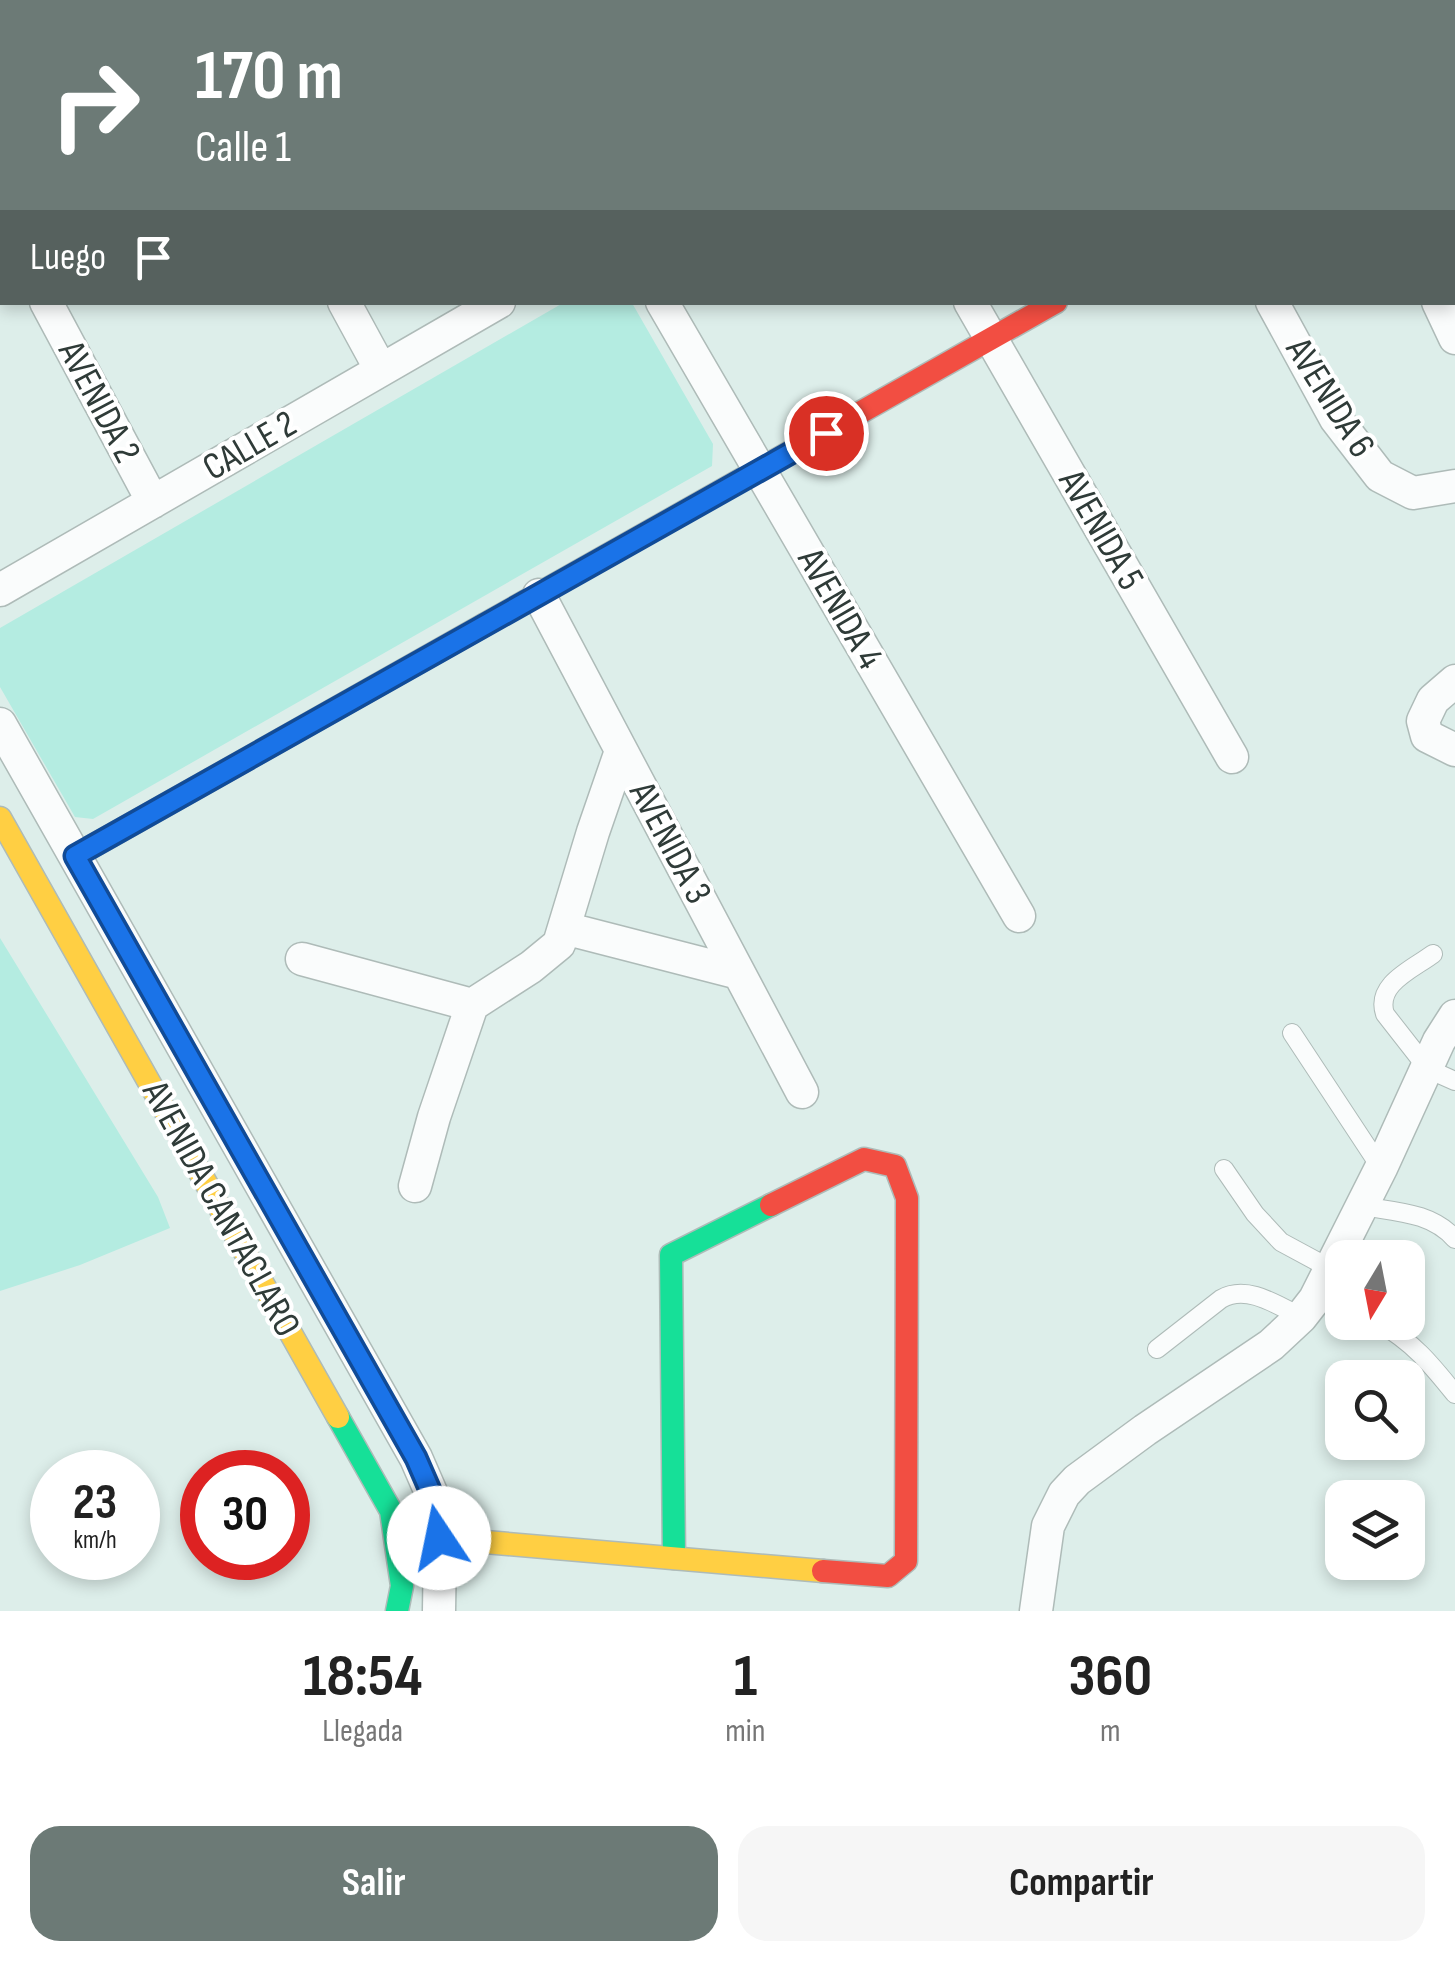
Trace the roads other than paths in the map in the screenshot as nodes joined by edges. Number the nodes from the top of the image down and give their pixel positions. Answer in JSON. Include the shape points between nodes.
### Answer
{"nodes":[{"id":1,"x":48,"y":305,"type":"edge"},
{"id":2,"x":346,"y":305,"type":"edge"},
{"id":3,"x":495,"y":305,"type":"edge"},
{"id":4,"x":664,"y":305,"type":"edge"},
{"id":5,"x":972,"y":305,"type":"edge"},
{"id":6,"x":1051,"y":305,"type":"edge"},
{"id":7,"x":1274,"y":305,"type":"edge"},
{"id":8,"x":1439,"y":305,"type":"edge"},
{"id":9,"x":1455,"y":338,"type":"edge"},
{"id":10,"x":991,"y":339,"type":"junction"},
{"id":11,"x":381,"y":370,"type":"junction"},
{"id":12,"x":759,"y":470,"type":"junction"},
{"id":13,"x":1455,"y":486,"type":"edge"},
{"id":14,"x":153,"y":502,"type":"junction"},
{"id":15,"x":0,"y":590,"type":"edge"},
{"id":16,"x":539,"y":595,"type":"junction"},
{"id":17,"x":1455,"y":681,"type":"edge"},
{"id":18,"x":0,"y":724,"type":"edge"},
{"id":19,"x":1455,"y":750,"type":"edge"},
{"id":20,"x":621,"y":751,"type":"junction"},
{"id":21,"x":1232,"y":758,"type":"dead end"},
{"id":22,"x":0,"y":818,"type":"edge"},
{"id":23,"x":75,"y":856,"type":"junction"},
{"id":24,"x":1018,"y":916,"type":"dead end"},
{"id":25,"x":564,"y":928,"type":"junction"},
{"id":26,"x":1433,"y":954,"type":"dead end"},
{"id":27,"x":302,"y":959,"type":"dead end"},
{"id":28,"x":739,"y":973,"type":"junction"},
{"id":29,"x":472,"y":1005,"type":"junction"},
{"id":30,"x":1455,"y":1016,"type":"edge"},
{"id":31,"x":1292,"y":1033,"type":"dead end"},
{"id":32,"x":1442,"y":1075,"type":"edge"},
{"id":33,"x":802,"y":1092,"type":"dead end"},
{"id":34,"x":1381,"y":1168,"type":"junction"},
{"id":35,"x":1224,"y":1169,"type":"dead end"},
{"id":36,"x":415,"y":1186,"type":"dead end"},
{"id":37,"x":1362,"y":1206,"type":"junction"},
{"id":38,"x":1455,"y":1239,"type":"edge"},
{"id":39,"x":1345,"y":1240,"type":"edge"},
{"id":40,"x":1325,"y":1266,"type":"edge"},
{"id":41,"x":1320,"y":1308,"type":"edge"},
{"id":42,"x":1406,"y":1340,"type":"edge"},
{"id":43,"x":1157,"y":1349,"type":"dead end"},
{"id":44,"x":1455,"y":1394,"type":"edge"},
{"id":45,"x":439,"y":1538,"type":"junction"},
{"id":46,"x":674,"y":1558,"type":"junction"},
{"id":47,"x":398,"y":1611,"type":"edge"},
{"id":48,"x":439,"y":1611,"type":"edge"},
{"id":49,"x":1036,"y":1611,"type":"edge"}],
"edges":[{"from":1,"to":14,"type":"street","name":"AVENIDA 2"},
{"from":2,"to":11,"type":"street"},
{"from":3,"to":11,"type":"street","name":"CALLE 2"},
{"from":4,"to":12,"type":"street","name":"AVENIDA 4"},
{"from":5,"to":10,"type":"street","name":"AVENIDA 5"},
{"from":6,"to":10,"type":"street"},
{"from":7,"to":13,"type":"street","name":"AVENIDA 6","via":[[1336,420],[1380,476],[1413,493]]},
{"from":8,"to":9,"type":"street"},
{"from":10,"to":12,"type":"street"},
{"from":10,"to":21,"type":"street","name":"AVENIDA 5"},
{"from":11,"to":14,"type":"street","name":"CALLE 2"},
{"from":12,"to":16,"type":"street"},
{"from":12,"to":24,"type":"street","name":"AVENIDA 4"},
{"from":14,"to":15,"type":"street","name":"CALLE 2"},
{"from":16,"to":20,"type":"street","name":"AVENIDA 3"},
{"from":16,"to":23,"type":"street"},
{"from":17,"to":19,"type":"street","via":[[1432,700],[1423,726],[1427,736]]},
{"from":18,"to":23,"type":"street","name":"AVENIDA CANTACLARO"},
{"from":20,"to":25,"type":"street"},
{"from":20,"to":28,"type":"street","name":"AVENIDA 3"},
{"from":22,"to":47,"type":"street","name":"AVENIDA CANTACLARO","via":[[392,1511],[402,1586]]},
{"from":23,"to":45,"type":"street","name":"AVENIDA CANTACLARO","via":[[416,1458],[436,1504]]},
{"from":25,"to":28,"type":"street"},
{"from":25,"to":29,"type":"street","via":[[559,944]]},
{"from":26,"to":32,"type":"lane","via":[[1382,998],[1385,1014]]},
{"from":27,"to":29,"type":"street"},
{"from":28,"to":33,"type":"street","name":"AVENIDA 3"},
{"from":29,"to":36,"type":"street"},
{"from":30,"to":32,"type":"street","via":[[1440,1041]]},
{"from":31,"to":34,"type":"lane"},
{"from":32,"to":34,"type":"street"},
{"from":34,"to":37,"type":"street"},
{"from":35,"to":40,"type":"lane","via":[[1281,1242]]},
{"from":37,"to":38,"type":"lane","via":[[1421,1216]]},
{"from":37,"to":39,"type":"street"},
{"from":41,"to":43,"type":"lane","via":[[1234,1293]]},
{"from":41,"to":49,"type":"street","via":[[1077,1480],[1048,1526]]},
{"from":42,"to":44,"type":"lane"},
{"from":45,"to":46,"type":"street"},
{"from":45,"to":48,"type":"street","name":"AVENIDA CANTACLARO"},
{"from":46,"to":46,"type":"street","via":[[671,1256],[864,1160],[895,1166],[907,1198],[906,1561],[888,1576]]}]}
